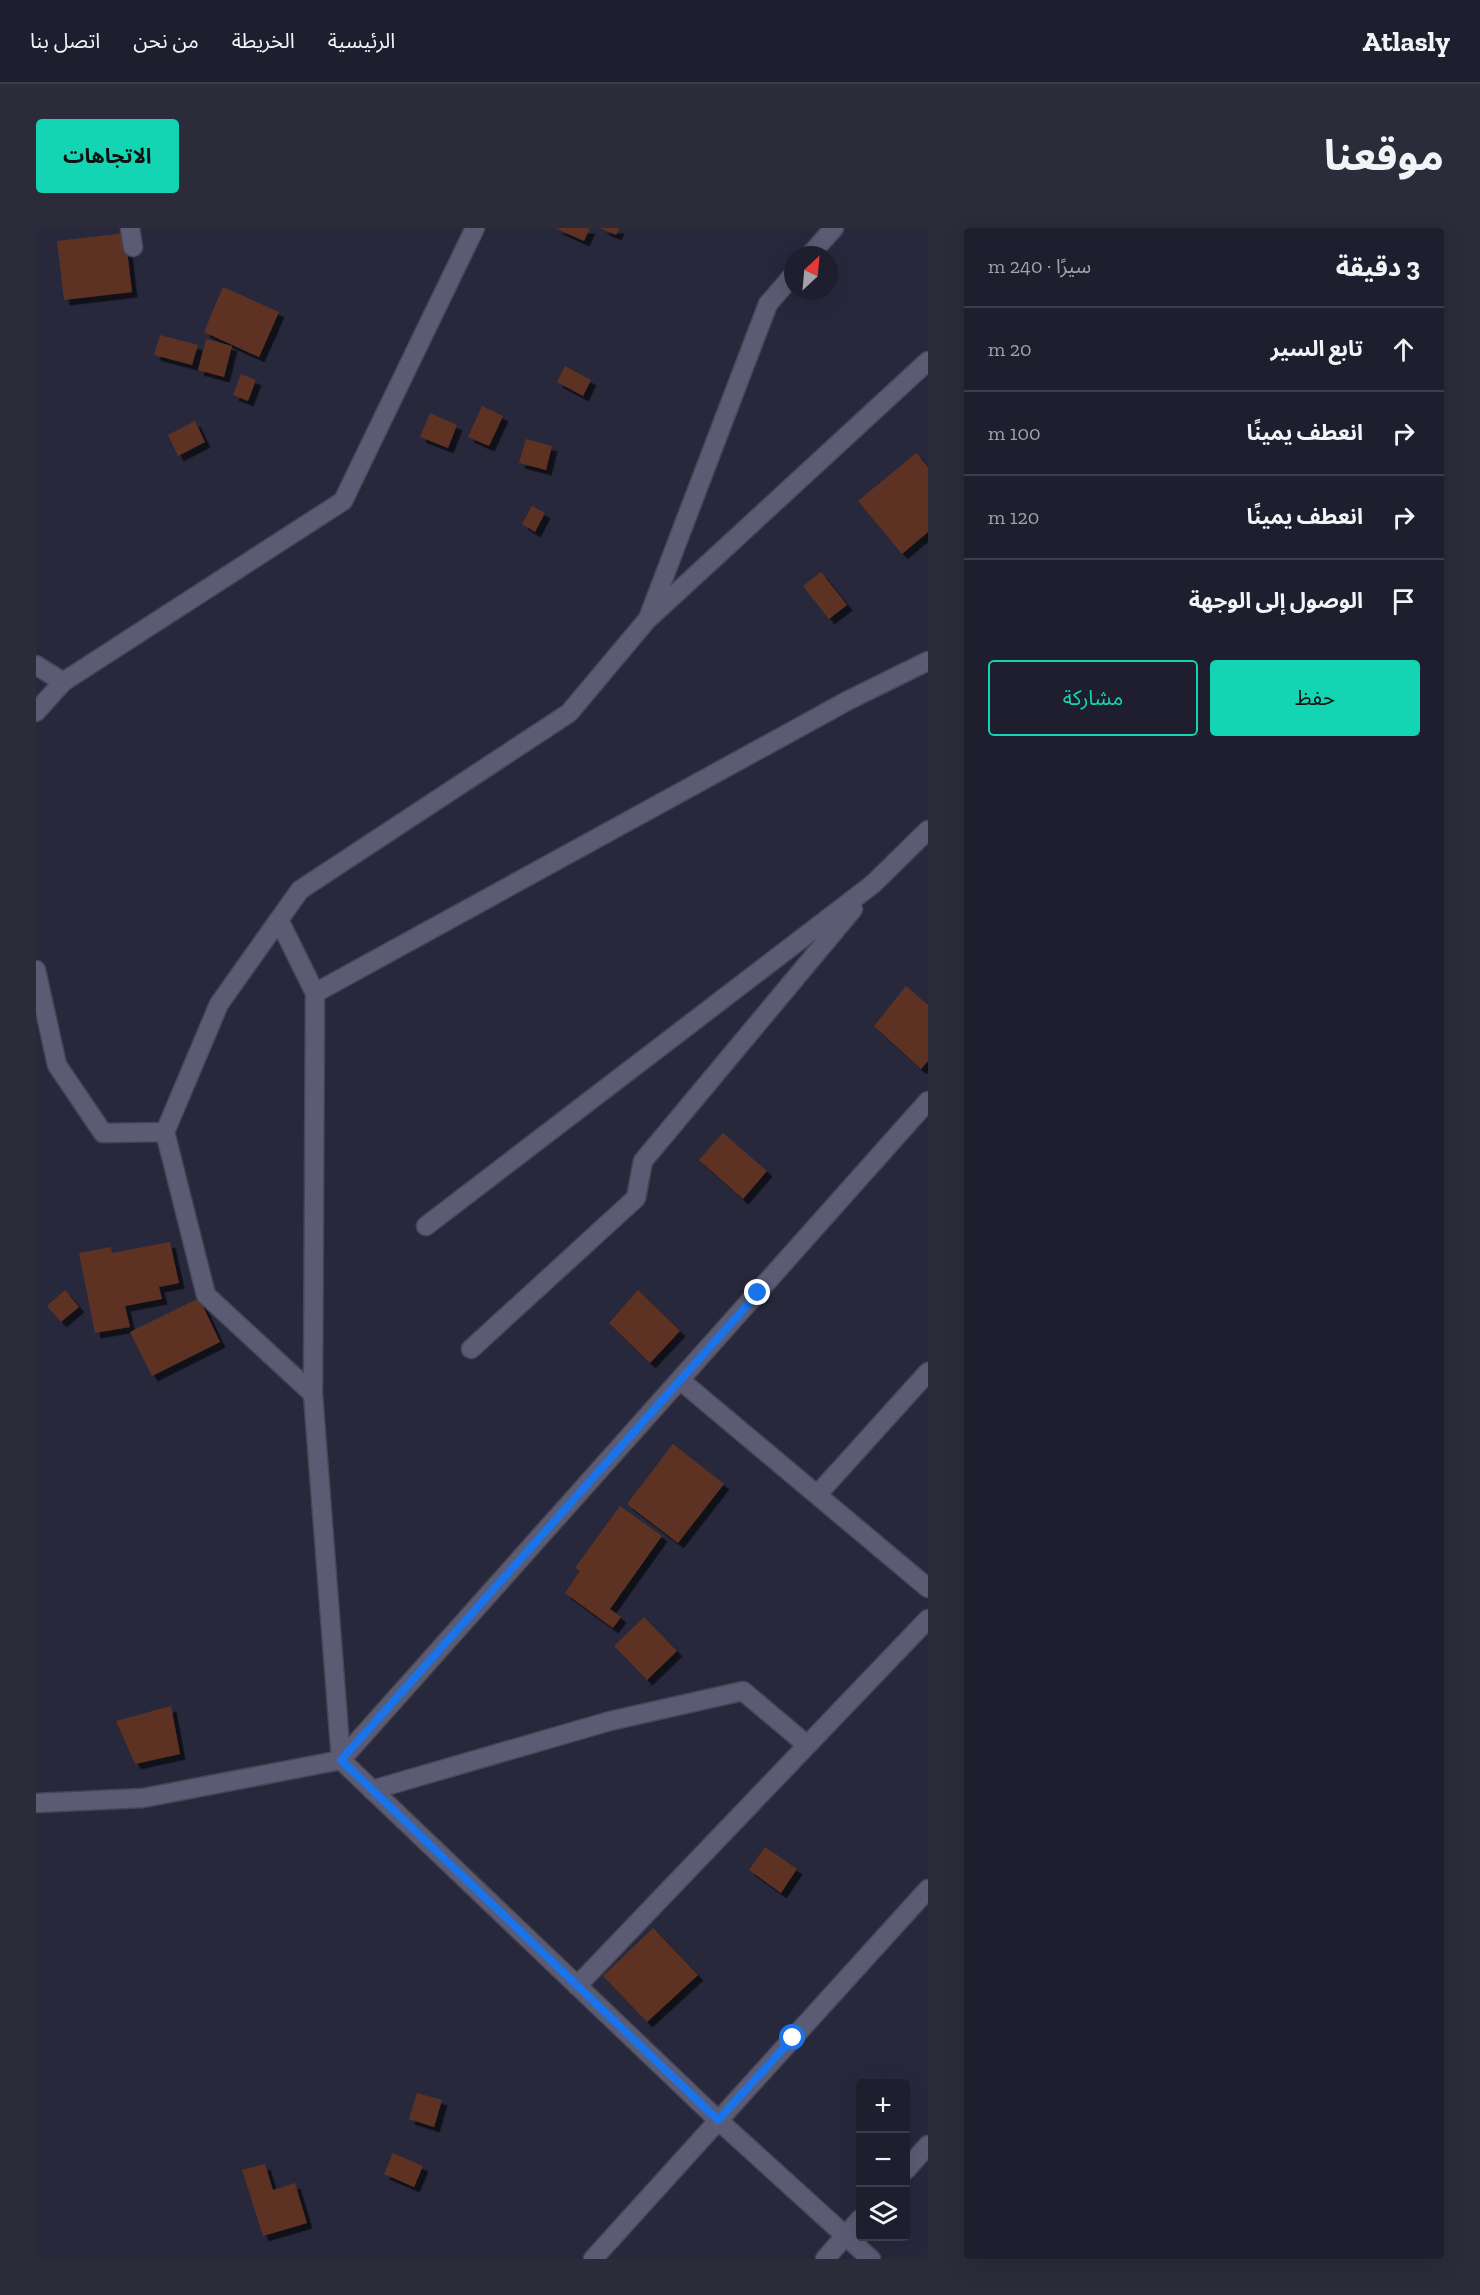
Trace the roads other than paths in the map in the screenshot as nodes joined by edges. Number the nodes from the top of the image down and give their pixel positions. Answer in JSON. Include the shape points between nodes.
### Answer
{"nodes":[{"id":1,"x":130,"y":228,"type":"edge"},
{"id":2,"x":475,"y":228,"type":"edge"},
{"id":3,"x":834,"y":228,"type":"edge"},
{"id":4,"x":818,"y":246,"type":"edge"},
{"id":5,"x":133,"y":247,"type":"dead end"},
{"id":6,"x":784,"y":285,"type":"edge"},
{"id":7,"x":928,"y":360,"type":"edge"},
{"id":8,"x":647,"y":620,"type":"junction"},
{"id":9,"x":928,"y":661,"type":"edge"},
{"id":10,"x":36,"y":665,"type":"edge"},
{"id":11,"x":63,"y":682,"type":"junction"},
{"id":12,"x":36,"y":712,"type":"edge"},
{"id":13,"x":926,"y":836,"type":"edge"},
{"id":14,"x":873,"y":884,"type":"junction"},
{"id":15,"x":279,"y":920,"type":"junction"},
{"id":16,"x":36,"y":970,"type":"edge"},
{"id":17,"x":315,"y":993,"type":"junction"},
{"id":18,"x":928,"y":1101,"type":"edge"},
{"id":19,"x":165,"y":1132,"type":"junction"},
{"id":20,"x":426,"y":1226,"type":"dead end"},
{"id":21,"x":471,"y":1349,"type":"dead end"},
{"id":22,"x":928,"y":1372,"type":"edge"},
{"id":23,"x":680,"y":1380,"type":"junction"},
{"id":24,"x":312,"y":1394,"type":"junction"},
{"id":25,"x":817,"y":1495,"type":"junction"},
{"id":26,"x":928,"y":1588,"type":"edge"},
{"id":27,"x":928,"y":1619,"type":"edge"},
{"id":28,"x":807,"y":1746,"type":"junction"},
{"id":29,"x":341,"y":1760,"type":"junction"},
{"id":30,"x":372,"y":1790,"type":"junction"},
{"id":31,"x":36,"y":1803,"type":"edge"},
{"id":32,"x":928,"y":1889,"type":"edge"},
{"id":33,"x":577,"y":1986,"type":"junction"},
{"id":34,"x":718,"y":2120,"type":"junction"},
{"id":35,"x":928,"y":2145,"type":"edge"},
{"id":36,"x":910,"y":2165,"type":"edge"},
{"id":37,"x":856,"y":2224,"type":"edge"},
{"id":38,"x":846,"y":2235,"type":"junction"},
{"id":39,"x":593,"y":2259,"type":"edge"},
{"id":40,"x":825,"y":2259,"type":"edge"},
{"id":41,"x":871,"y":2259,"type":"edge"}],
"edges":[{"from":1,"to":5,"type":"street"},
{"from":2,"to":11,"type":"street","via":[[343,501]]},
{"from":3,"to":4,"type":"street"},
{"from":6,"to":8,"type":"street","via":[[768,304]]},
{"from":7,"to":8,"type":"street"},
{"from":8,"to":15,"type":"street","via":[[569,713],[300,890]]},
{"from":9,"to":17,"type":"street","via":[[847,701]]},
{"from":10,"to":11,"type":"street"},
{"from":11,"to":12,"type":"street"},
{"from":13,"to":14,"type":"street"},
{"from":14,"to":20,"type":"street"},
{"from":14,"to":21,"type":"street","via":[[643,1161],[636,1198]]},
{"from":15,"to":17,"type":"street"},
{"from":15,"to":19,"type":"street","via":[[219,1004]]},
{"from":16,"to":19,"type":"street","via":[[57,1065],[103,1133]]},
{"from":17,"to":24,"type":"street"},
{"from":18,"to":23,"type":"street"},
{"from":19,"to":24,"type":"street","via":[[206,1295]]},
{"from":22,"to":25,"type":"street"},
{"from":23,"to":25,"type":"street"},
{"from":23,"to":29,"type":"street"},
{"from":24,"to":29,"type":"street"},
{"from":25,"to":26,"type":"street"},
{"from":27,"to":28,"type":"street"},
{"from":28,"to":30,"type":"street","via":[[743,1690],[610,1721]]},
{"from":28,"to":33,"type":"street"},
{"from":29,"to":30,"type":"street"},
{"from":29,"to":31,"type":"street","via":[[143,1798]]},
{"from":30,"to":33,"type":"street"},
{"from":32,"to":34,"type":"street"},
{"from":33,"to":34,"type":"street"},
{"from":34,"to":38,"type":"street"},
{"from":34,"to":39,"type":"street"},
{"from":35,"to":36,"type":"street"},
{"from":37,"to":38,"type":"street"},
{"from":38,"to":40,"type":"street"},
{"from":38,"to":41,"type":"street"}]}
